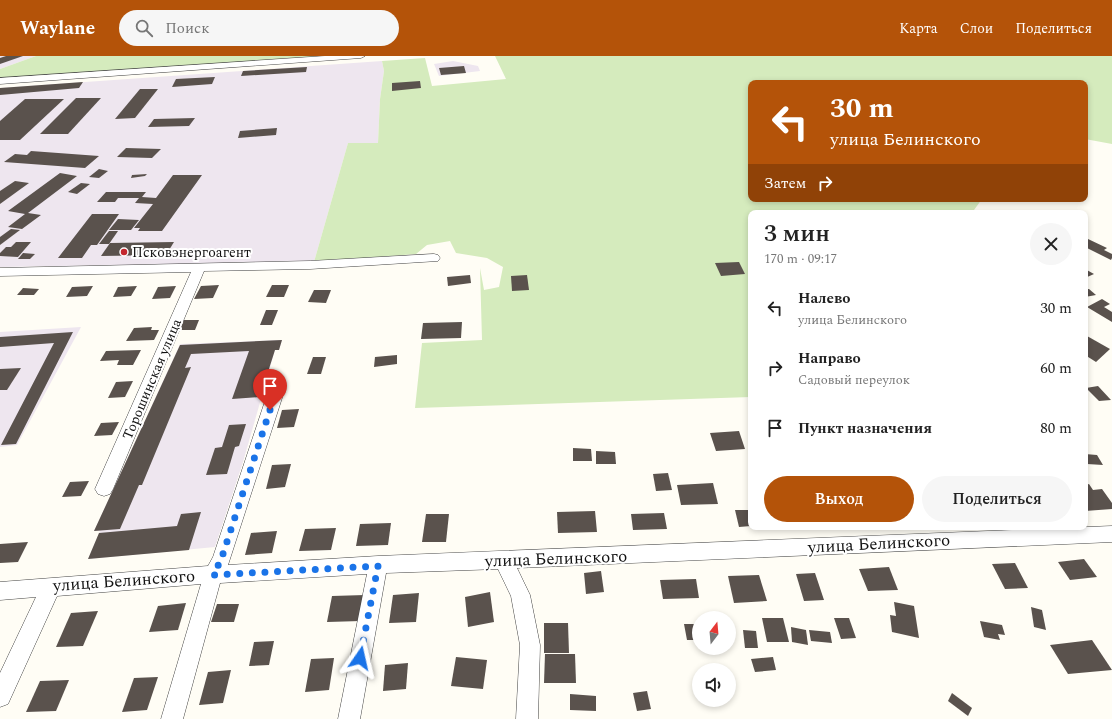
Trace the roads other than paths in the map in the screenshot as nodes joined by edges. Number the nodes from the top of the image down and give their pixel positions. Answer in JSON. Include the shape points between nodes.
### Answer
{"nodes":[{"id":1,"x":361,"y":56,"type":"edge"},
{"id":2,"x":0,"y":81,"type":"edge"},
{"id":3,"x":434,"y":258,"type":"dead end"},
{"id":4,"x":199,"y":268,"type":"junction"},
{"id":5,"x":0,"y":272,"type":"edge"},
{"id":6,"x":275,"y":395,"type":"dead end"},
{"id":7,"x":104,"y":489,"type":"dead end"},
{"id":8,"x":1112,"y":534,"type":"edge"},
{"id":9,"x":504,"y":561,"type":"junction"},
{"id":10,"x":378,"y":566,"type":"junction"},
{"id":11,"x":213,"y":575,"type":"junction"},
{"id":12,"x":52,"y":587,"type":"junction"},
{"id":13,"x":0,"y":591,"type":"edge"},
{"id":14,"x":0,"y":696,"type":"edge"},
{"id":15,"x":172,"y":719,"type":"edge"},
{"id":16,"x":349,"y":719,"type":"edge"},
{"id":17,"x":527,"y":719,"type":"edge"}],
"edges":[{"from":1,"to":2,"type":"street"},
{"from":3,"to":4,"type":"street"},
{"from":4,"to":5,"type":"street"},
{"from":4,"to":7,"type":"street","name":"Торошинская улица"},
{"from":6,"to":11,"type":"street","via":[[221,560]]},
{"from":8,"to":9,"type":"street","name":"улица Белинского"},
{"from":9,"to":10,"type":"street","name":"улица Белинского"},
{"from":9,"to":17,"type":"street","via":[[520,595],[530,645]]},
{"from":10,"to":11,"type":"street","name":"улица Белинского"},
{"from":10,"to":16,"type":"street"},
{"from":11,"to":12,"type":"street","name":"улица Белинского"},
{"from":11,"to":15,"type":"street"},
{"from":12,"to":13,"type":"street","name":"улица Белинского"},
{"from":12,"to":14,"type":"street"}]}
